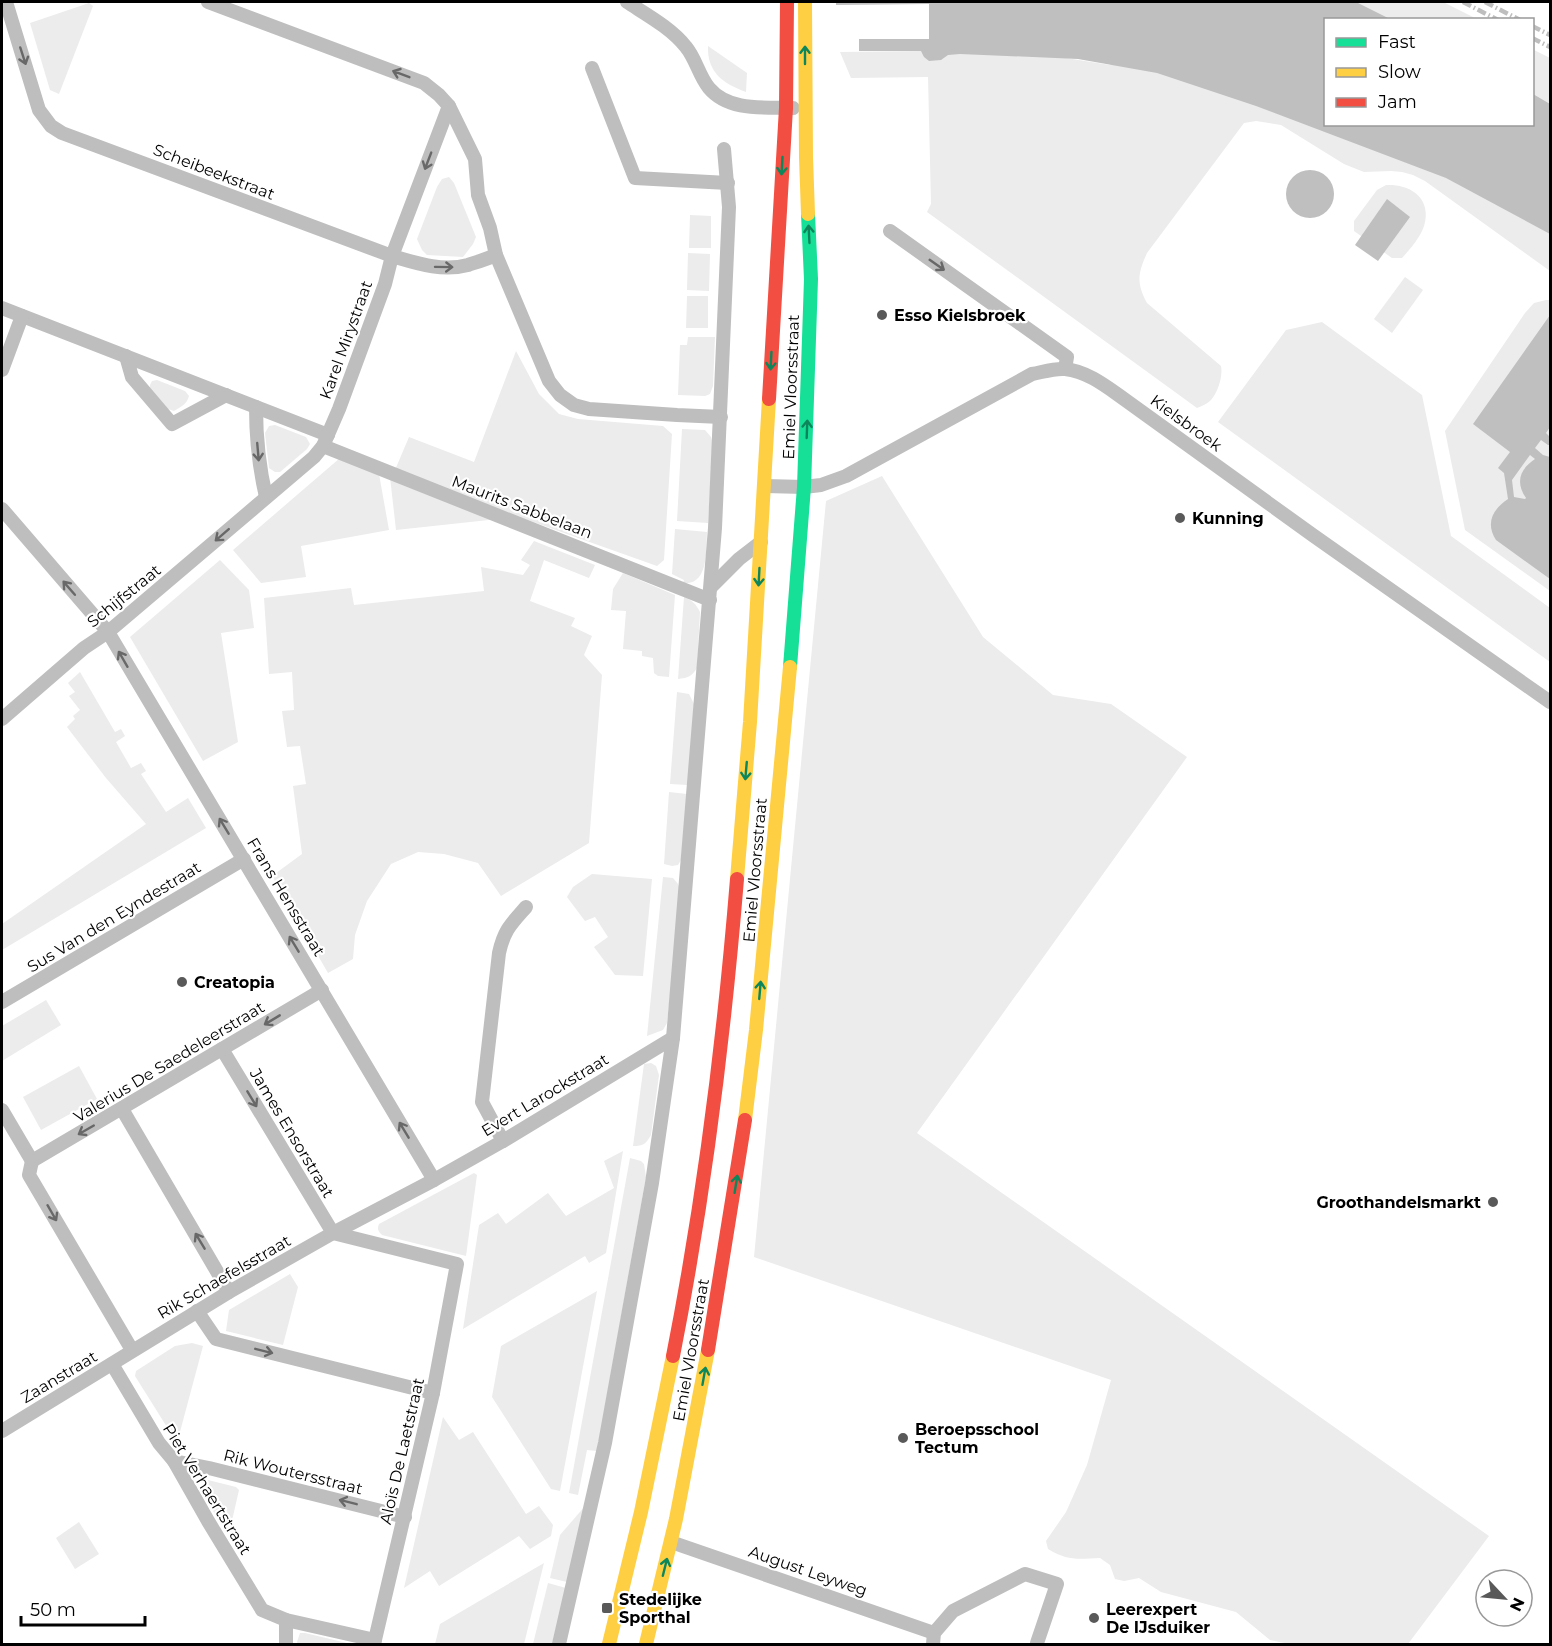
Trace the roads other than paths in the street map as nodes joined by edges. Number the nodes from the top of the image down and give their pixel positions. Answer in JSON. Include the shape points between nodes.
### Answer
{"nodes":[{"id":1,"x":4,"y":2,"type":"edge"},
{"id":2,"x":208,"y":2,"type":"edge"},
{"id":3,"x":627,"y":2,"type":"edge"},
{"id":4,"x":787,"y":2,"type":"edge"},
{"id":5,"x":805,"y":2,"type":"edge"},
{"id":6,"x":592,"y":68,"type":"dead end"},
{"id":7,"x":448,"y":106,"type":"junction"},
{"id":8,"x":786,"y":108,"type":"junction"},
{"id":9,"x":806,"y":109,"type":"junction"},
{"id":10,"x":724,"y":149,"type":"dead end"},
{"id":11,"x":728,"y":183,"type":"junction"},
{"id":12,"x":890,"y":231,"type":"dead end"},
{"id":13,"x":496,"y":255,"type":"junction"},
{"id":14,"x":392,"y":256,"type":"junction"},
{"id":15,"x":2,"y":308,"type":"edge"},
{"id":16,"x":22,"y":316,"type":"junction"},
{"id":17,"x":126,"y":356,"type":"junction"},
{"id":18,"x":1065,"y":369,"type":"junction"},
{"id":19,"x":2,"y":370,"type":"edge"},
{"id":20,"x":226,"y":395,"type":"junction"},
{"id":21,"x":256,"y":407,"type":"junction"},
{"id":22,"x":721,"y":417,"type":"junction"},
{"id":23,"x":325,"y":441,"type":"junction"},
{"id":24,"x":765,"y":486,"type":"junction"},
{"id":25,"x":804,"y":487,"type":"junction"},
{"id":26,"x":266,"y":497,"type":"junction"},
{"id":27,"x":2,"y":509,"type":"edge"},
{"id":28,"x":761,"y":542,"type":"junction"},
{"id":29,"x":710,"y":593,"type":"junction"},
{"id":30,"x":108,"y":632,"type":"junction"},
{"id":31,"x":1551,"y":702,"type":"edge"},
{"id":32,"x":2,"y":719,"type":"edge"},
{"id":33,"x":244,"y":859,"type":"junction"},
{"id":34,"x":526,"y":907,"type":"dead end"},
{"id":35,"x":322,"y":990,"type":"junction"},
{"id":36,"x":2,"y":1002,"type":"edge"},
{"id":37,"x":673,"y":1038,"type":"junction"},
{"id":38,"x":222,"y":1049,"type":"junction"},
{"id":39,"x":122,"y":1109,"type":"junction"},
{"id":40,"x":2,"y":1110,"type":"edge"},
{"id":41,"x":503,"y":1141,"type":"junction"},
{"id":42,"x":32,"y":1161,"type":"junction"},
{"id":43,"x":434,"y":1180,"type":"junction"},
{"id":44,"x":333,"y":1233,"type":"junction"},
{"id":45,"x":230,"y":1292,"type":"junction"},
{"id":46,"x":197,"y":1311,"type":"junction"},
{"id":47,"x":132,"y":1350,"type":"junction"},
{"id":48,"x":112,"y":1364,"type":"junction"},
{"id":49,"x":433,"y":1393,"type":"junction"},
{"id":50,"x":2,"y":1431,"type":"edge"},
{"id":51,"x":174,"y":1461,"type":"junction"},
{"id":52,"x":405,"y":1516,"type":"junction"},
{"id":53,"x":671,"y":1542,"type":"junction"},
{"id":54,"x":286,"y":1620,"type":"junction"},
{"id":55,"x":934,"y":1639,"type":"edge"},
{"id":56,"x":374,"y":1642,"type":"edge"},
{"id":57,"x":1037,"y":1643,"type":"dead end"},
{"id":58,"x":286,"y":1644,"type":"edge"},
{"id":59,"x":559,"y":1644,"type":"edge"},
{"id":60,"x":609,"y":1644,"type":"edge"},
{"id":61,"x":646,"y":1644,"type":"edge"}],
"edges":[{"from":1,"to":14,"type":"street","name":"Scheibeekstraat","one_way":true,"via":[[39,111],[51,126]]},
{"from":7,"to":2,"type":"street","one_way":true,"via":[[424,83]]},
{"from":3,"to":8,"type":"street","via":[[686,46],[709,88],[718,95],[742,106]]},
{"from":4,"to":8,"type":"street","name":"Emiel Vloorsstraat"},
{"from":9,"to":5,"type":"street","name":"Emiel Vloorsstraat","one_way":true},
{"from":6,"to":11,"type":"street","via":[[635,178]]},
{"from":7,"to":13,"type":"street","via":[[475,159],[478,195]]},
{"from":7,"to":14,"type":"street","name":"Karel Mirystraat","one_way":true},
{"from":8,"to":9,"type":"street"},
{"from":8,"to":24,"type":"street","name":"Emiel Vloorsstraat","one_way":true},
{"from":25,"to":9,"type":"street","name":"Emiel Vloorsstraat","one_way":true,"via":[[811,279]]},
{"from":10,"to":11,"type":"street"},
{"from":11,"to":22,"type":"street"},
{"from":12,"to":18,"type":"street","one_way":true,"via":[[1067,357]]},
{"from":14,"to":13,"type":"street","name":"Scheibeekstraat","one_way":true,"via":[[442,268],[466,266]]},
{"from":13,"to":22,"type":"street","via":[[549,381],[574,405]]},
{"from":14,"to":23,"type":"street","name":"Karel Mirystraat"},
{"from":15,"to":16,"type":"street","name":"Maurits Sabbelaan"},
{"from":16,"to":17,"type":"street","name":"Maurits Sabbelaan"},
{"from":16,"to":19,"type":"street"},
{"from":17,"to":20,"type":"street","name":"Maurits Sabbelaan"},
{"from":17,"to":20,"type":"street","via":[[132,377],[172,424]]},
{"from":18,"to":25,"type":"street","name":"Kielsbroek","via":[[1032,374],[846,476]]},
{"from":18,"to":31,"type":"street","name":"Kielsbroek","via":[[1100,382]]},
{"from":20,"to":21,"type":"street","name":"Maurits Sabbelaan"},
{"from":21,"to":23,"type":"street","name":"Maurits Sabbelaan"},
{"from":21,"to":26,"type":"street","one_way":true,"via":[[260,472]]},
{"from":22,"to":29,"type":"street"},
{"from":23,"to":26,"type":"street","name":"Schijfstraat","via":[[314,457]]},
{"from":23,"to":29,"type":"street","name":"Maurits Sabbelaan"},
{"from":24,"to":25,"type":"street","name":"Kielsbroek"},
{"from":24,"to":28,"type":"street","name":"Emiel Vloorsstraat"},
{"from":53,"to":25,"type":"street","name":"Emiel Vloorsstraat","one_way":true,"via":[[704,1374],[745,1123],[779,791]]},
{"from":26,"to":30,"type":"street","name":"Schijfstraat","one_way":true},
{"from":30,"to":27,"type":"street","name":"Frans Hensstraat","one_way":true},
{"from":28,"to":29,"type":"street","via":[[739,559]]},
{"from":28,"to":60,"type":"street","name":"Emiel Vloorsstraat","one_way":true,"via":[[742,822],[713,1104],[684,1300],[641,1512]]},
{"from":29,"to":37,"type":"street"},
{"from":30,"to":32,"type":"street","name":"Schijfstraat"},
{"from":33,"to":30,"type":"street","name":"Frans Hensstraat","one_way":true},
{"from":35,"to":33,"type":"street","name":"Frans Hensstraat","one_way":true},
{"from":33,"to":36,"type":"street","name":"Sus Van den Eyndestraat"},
{"from":34,"to":41,"type":"street","via":[[502,939],[482,1102]]},
{"from":35,"to":38,"type":"street","name":"Valerius De Saedeleerstraat","one_way":true},
{"from":43,"to":35,"type":"street","name":"Frans Hensstraat","one_way":true},
{"from":37,"to":41,"type":"street","name":"Evert Larockstraat"},
{"from":37,"to":59,"type":"street","via":[[652,1183],[605,1443]]},
{"from":38,"to":39,"type":"street","name":"Valerius De Saedeleerstraat"},
{"from":38,"to":44,"type":"street","name":"James Ensorstraat","one_way":true},
{"from":39,"to":42,"type":"street","name":"Valerius De Saedeleerstraat","one_way":true},
{"from":45,"to":39,"type":"street","one_way":true},
{"from":40,"to":42,"type":"street"},
{"from":41,"to":43,"type":"street","name":"Evert Larockstraat"},
{"from":42,"to":47,"type":"street","one_way":true,"via":[[29,1175]]},
{"from":43,"to":44,"type":"street","name":"Rik Schaefelsstraat"},
{"from":44,"to":45,"type":"street","name":"Rik Schaefelsstraat"},
{"from":44,"to":49,"type":"street","name":"Aloïs De Laetstraat","via":[[457,1264]]},
{"from":45,"to":46,"type":"street","name":"Rik Schaefelsstraat"},
{"from":46,"to":47,"type":"street","name":"Rik Schaefelsstraat"},
{"from":46,"to":49,"type":"street","one_way":true,"via":[[216,1339]]},
{"from":47,"to":48,"type":"street","name":"Zaanstraat"},
{"from":48,"to":50,"type":"street","name":"Zaanstraat"},
{"from":48,"to":51,"type":"street","name":"Piet Verhaertstraat"},
{"from":49,"to":52,"type":"street","name":"Aloïs De Laetstraat"},
{"from":52,"to":51,"type":"street","name":"Rik Woutersstraat","one_way":true},
{"from":51,"to":54,"type":"street","name":"Piet Verhaertstraat","via":[[262,1610]]},
{"from":52,"to":56,"type":"street","name":"Aloïs De Laetstraat"},
{"from":53,"to":55,"type":"street","name":"August Leyweg"},
{"from":61,"to":53,"type":"street","name":"Emiel Vloorsstraat","one_way":true},
{"from":54,"to":56,"type":"street","name":"Piet Verhaertstraat"},
{"from":54,"to":58,"type":"street"},
{"from":55,"to":57,"type":"street","name":"August Leyweg","via":[[953,1611],[1025,1574],[1057,1584]]}]}
